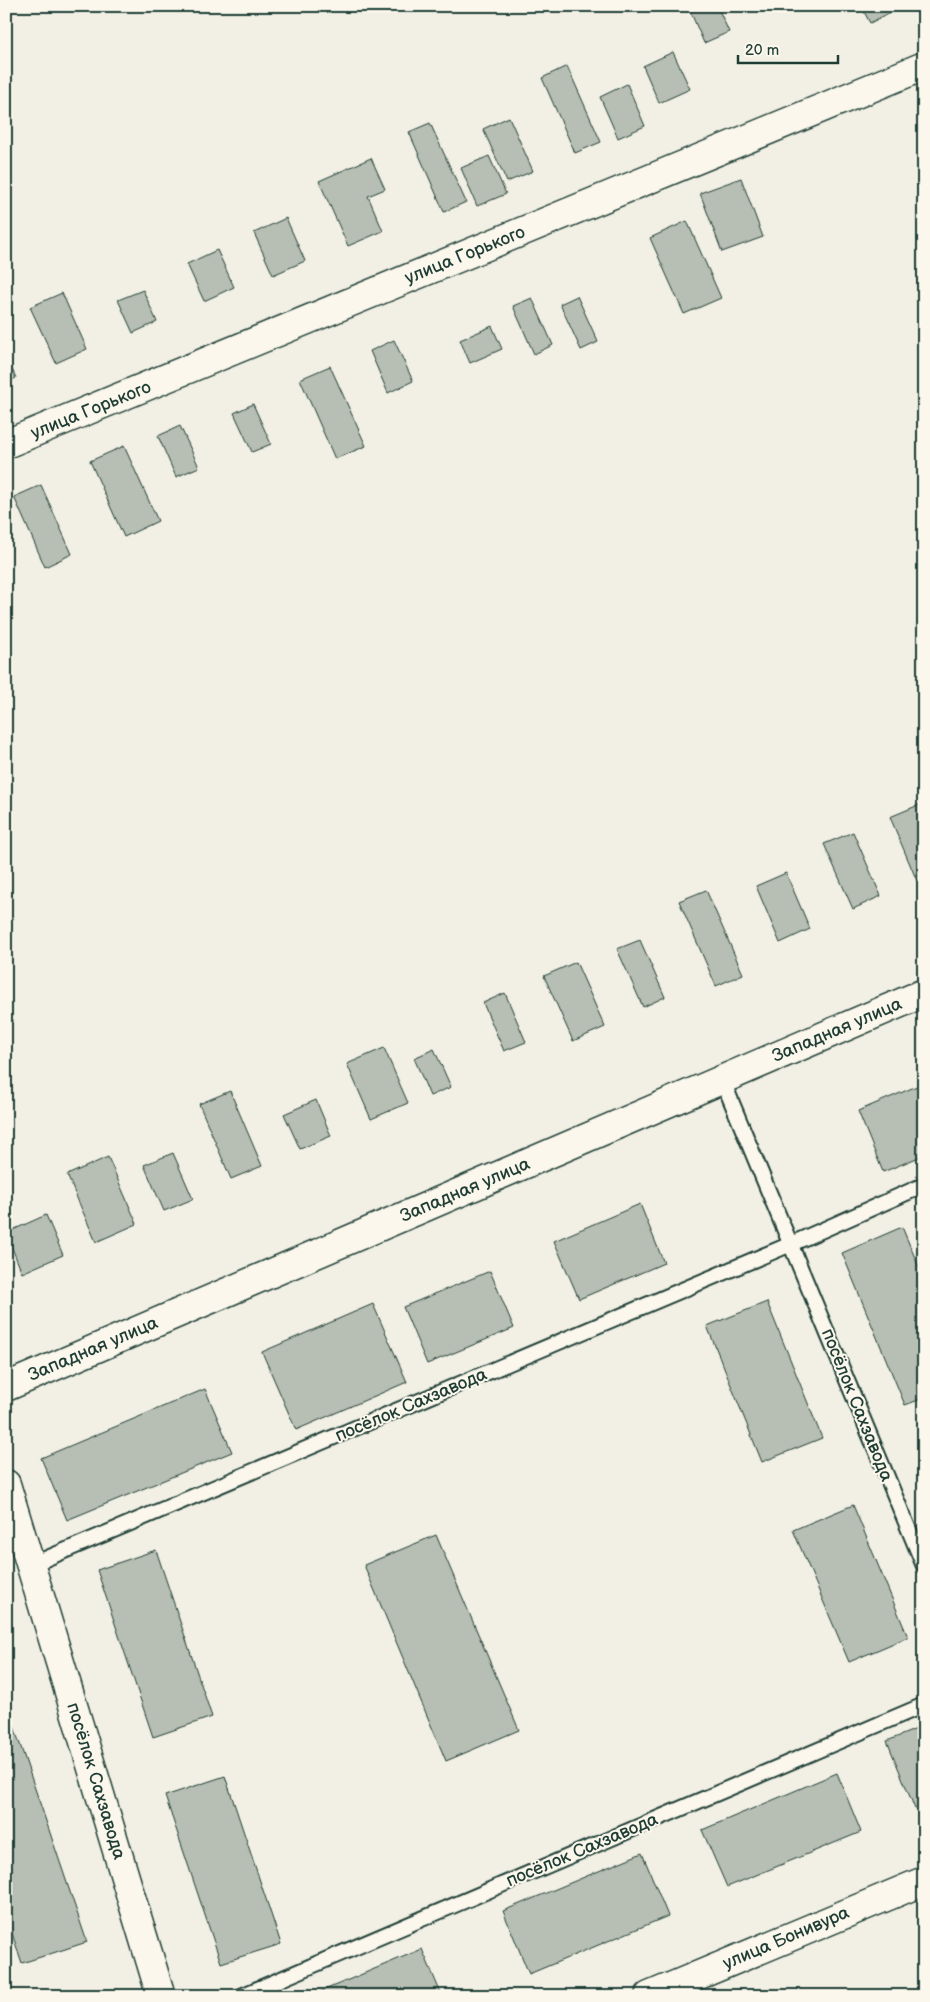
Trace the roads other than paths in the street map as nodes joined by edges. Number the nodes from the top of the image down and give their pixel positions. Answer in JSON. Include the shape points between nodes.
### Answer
{"nodes":[{"id":1,"x":924,"y":66,"type":"edge"},
{"id":2,"x":6,"y":444,"type":"edge"},
{"id":3,"x":924,"y":993,"type":"edge"},
{"id":4,"x":722,"y":1079,"type":"junction"},
{"id":5,"x":924,"y":1185,"type":"edge"},
{"id":6,"x":791,"y":1244,"type":"junction"},
{"id":7,"x":6,"y":1386,"type":"edge"},
{"id":8,"x":6,"y":1484,"type":"edge"},
{"id":9,"x":31,"y":1565,"type":"junction"},
{"id":10,"x":924,"y":1566,"type":"edge"},
{"id":11,"x":924,"y":1705,"type":"edge"},
{"id":12,"x":924,"y":1881,"type":"edge"},
{"id":13,"x":161,"y":1996,"type":"edge"},
{"id":14,"x":241,"y":1996,"type":"edge"},
{"id":15,"x":649,"y":1996,"type":"edge"}],
"edges":[{"from":1,"to":2,"type":"street","name":"улица Горького"},
{"from":3,"to":4,"type":"street","name":"Западная улица"},
{"from":4,"to":6,"type":"lane","name":"посёлок Сахзавода"},
{"from":4,"to":7,"type":"street","name":"Западная улица"},
{"from":5,"to":6,"type":"lane","name":"посёлок Сахзавода"},
{"from":6,"to":9,"type":"lane","name":"посёлок Сахзавода"},
{"from":6,"to":10,"type":"lane","name":"посёлок Сахзавода"},
{"from":8,"to":9,"type":"street","name":"посёлок Сахзавода"},
{"from":9,"to":13,"type":"street","name":"посёлок Сахзавода"},
{"from":11,"to":14,"type":"lane","name":"посёлок Сахзавода"},
{"from":12,"to":15,"type":"street","name":"улица Бонивура"}]}
